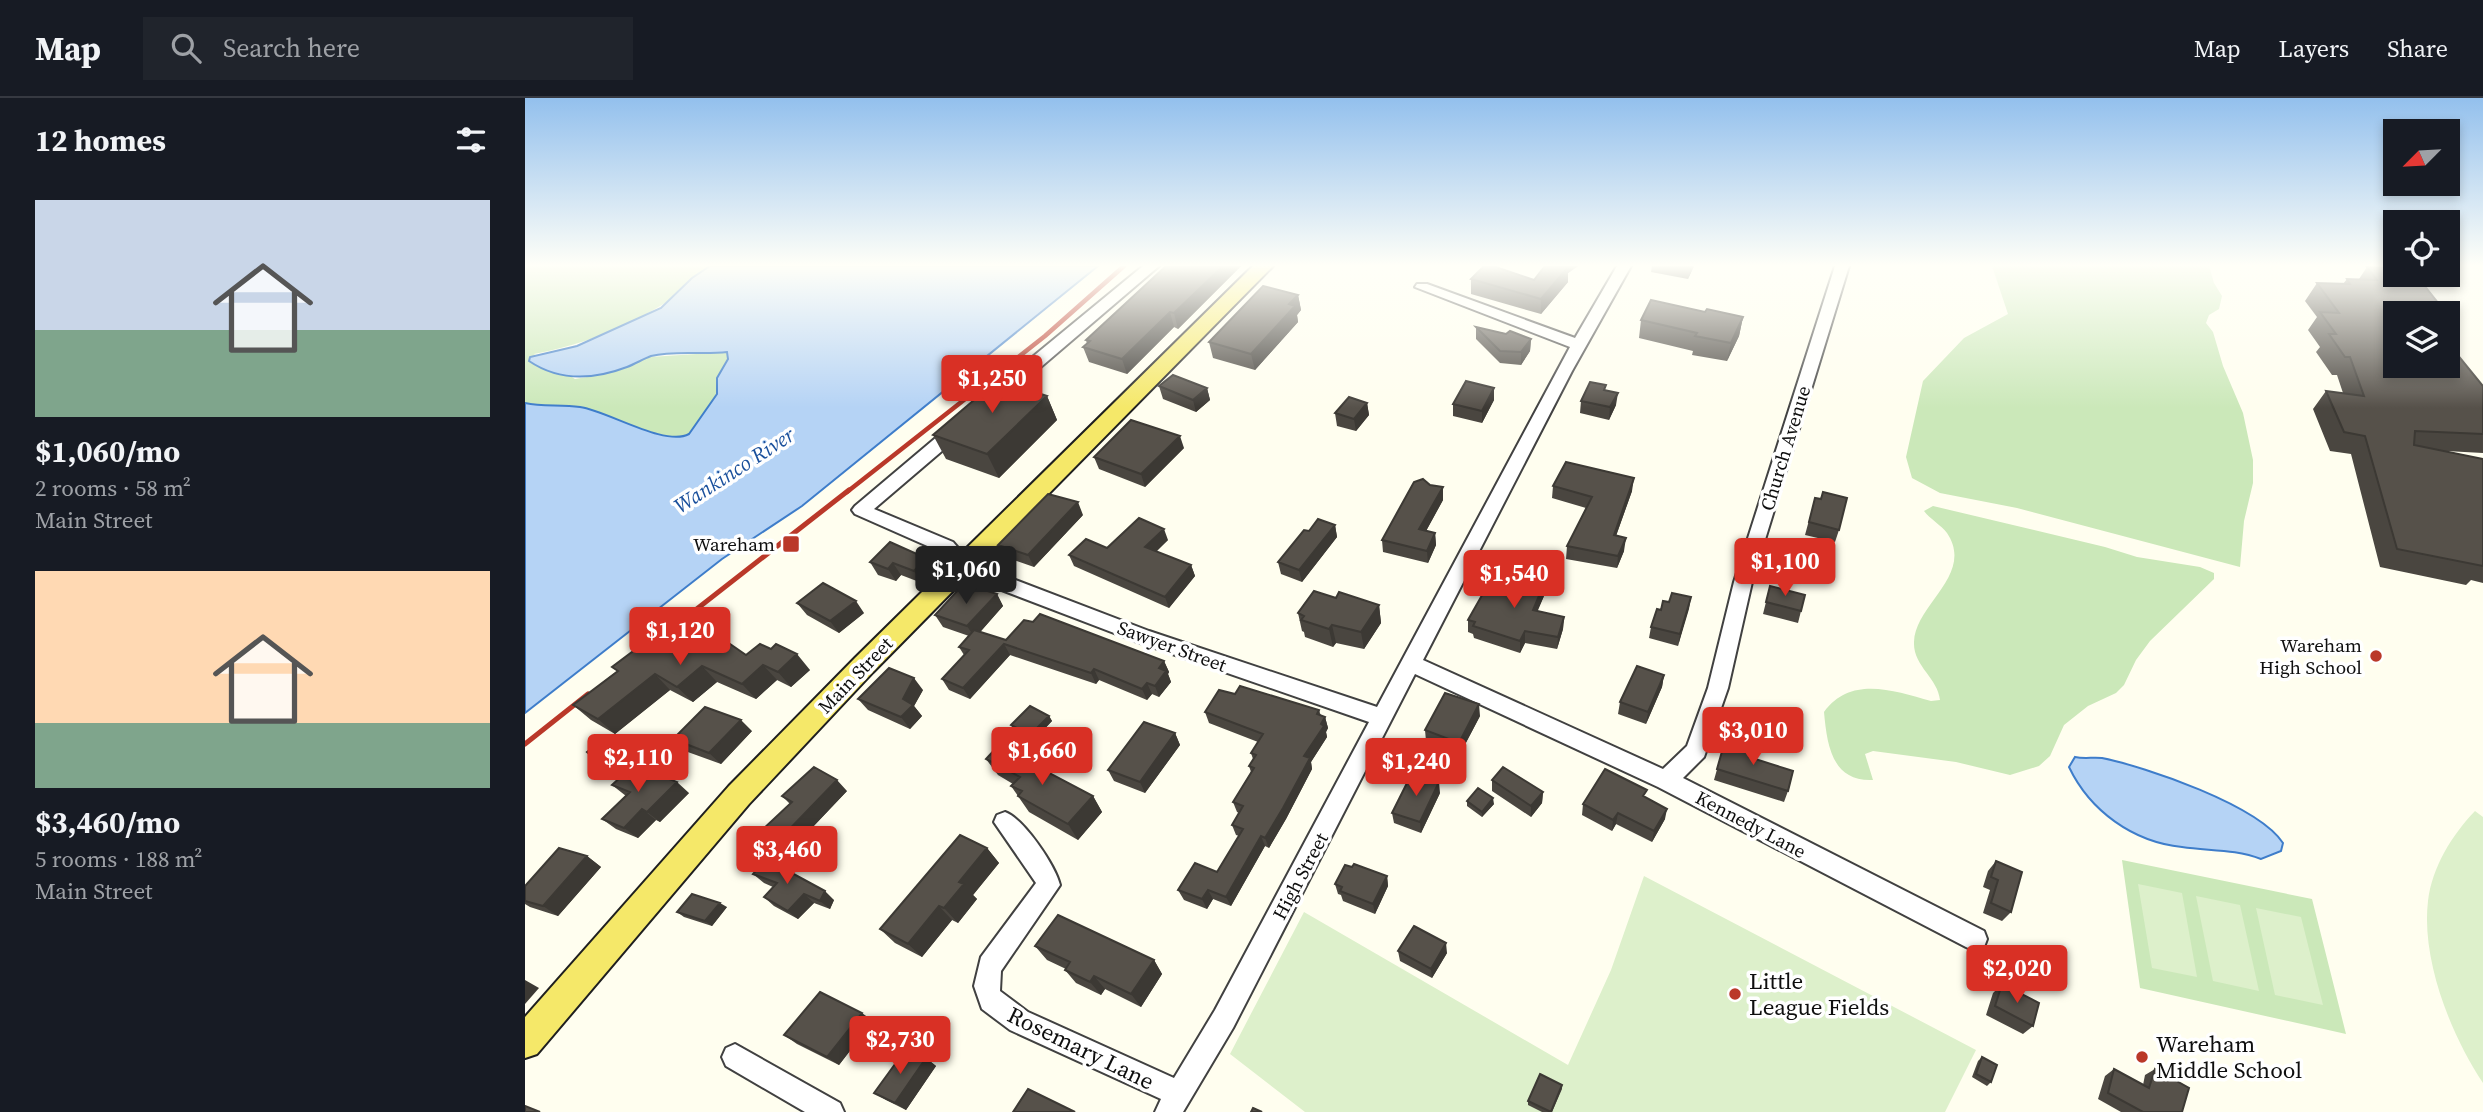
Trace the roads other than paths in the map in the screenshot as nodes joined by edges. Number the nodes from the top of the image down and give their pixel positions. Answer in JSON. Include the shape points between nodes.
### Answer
{"nodes":[{"id":1,"x":1094,"y":313,"type":"edge"},
{"id":2,"x":1217,"y":313,"type":"edge"},
{"id":3,"x":1494,"y":313,"type":"edge"},
{"id":4,"x":1598,"y":313,"type":"edge"},
{"id":5,"x":1827,"y":313,"type":"edge"},
{"id":6,"x":1580,"y":345,"type":"junction"},
{"id":7,"x":993,"y":398,"type":"edge"},
{"id":8,"x":973,"y":415,"type":"edge"},
{"id":9,"x":964,"y":568,"type":"junction"},
{"id":10,"x":1410,"y":663,"type":"junction"},
{"id":11,"x":1382,"y":718,"type":"junction"},
{"id":12,"x":1666,"y":780,"type":"junction"},
{"id":13,"x":1005,"y":822,"type":"dead end"},
{"id":14,"x":1975,"y":939,"type":"dead end"},
{"id":15,"x":525,"y":1042,"type":"edge"},
{"id":16,"x":735,"y":1057,"type":"dead end"},
{"id":17,"x":1173,"y":1103,"type":"edge"},
{"id":18,"x":831,"y":1112,"type":"edge"}],
"edges":[{"from":1,"to":7,"type":"street"},
{"from":2,"to":9,"type":"main road","name":"Main Street"},
{"from":3,"to":6,"type":"street"},
{"from":4,"to":6,"type":"street","name":"High Street"},
{"from":5,"to":12,"type":"street","name":"Church Avenue","via":[[1743,582],[1718,688],[1696,751]]},
{"from":6,"to":10,"type":"street","name":"High Street"},
{"from":8,"to":9,"type":"street","via":[[860,510],[947,547]]},
{"from":9,"to":11,"type":"street","name":"Sawyer Street","via":[[1142,636]]},
{"from":9,"to":15,"type":"main road","name":"Main Street","via":[[739,795]]},
{"from":10,"to":11,"type":"street","name":"High Street"},
{"from":10,"to":12,"type":"street","name":"Kennedy Lane"},
{"from":11,"to":17,"type":"street","name":"High Street","via":[[1224,1019]]},
{"from":12,"to":14,"type":"street","name":"Kennedy Lane"},
{"from":13,"to":17,"type":"street","name":"Rosemary Lane","via":[[1015,840],[1044,870],[1048,885],[990,965],[986,995],[1020,1021]]},
{"from":16,"to":18,"type":"street"}]}
